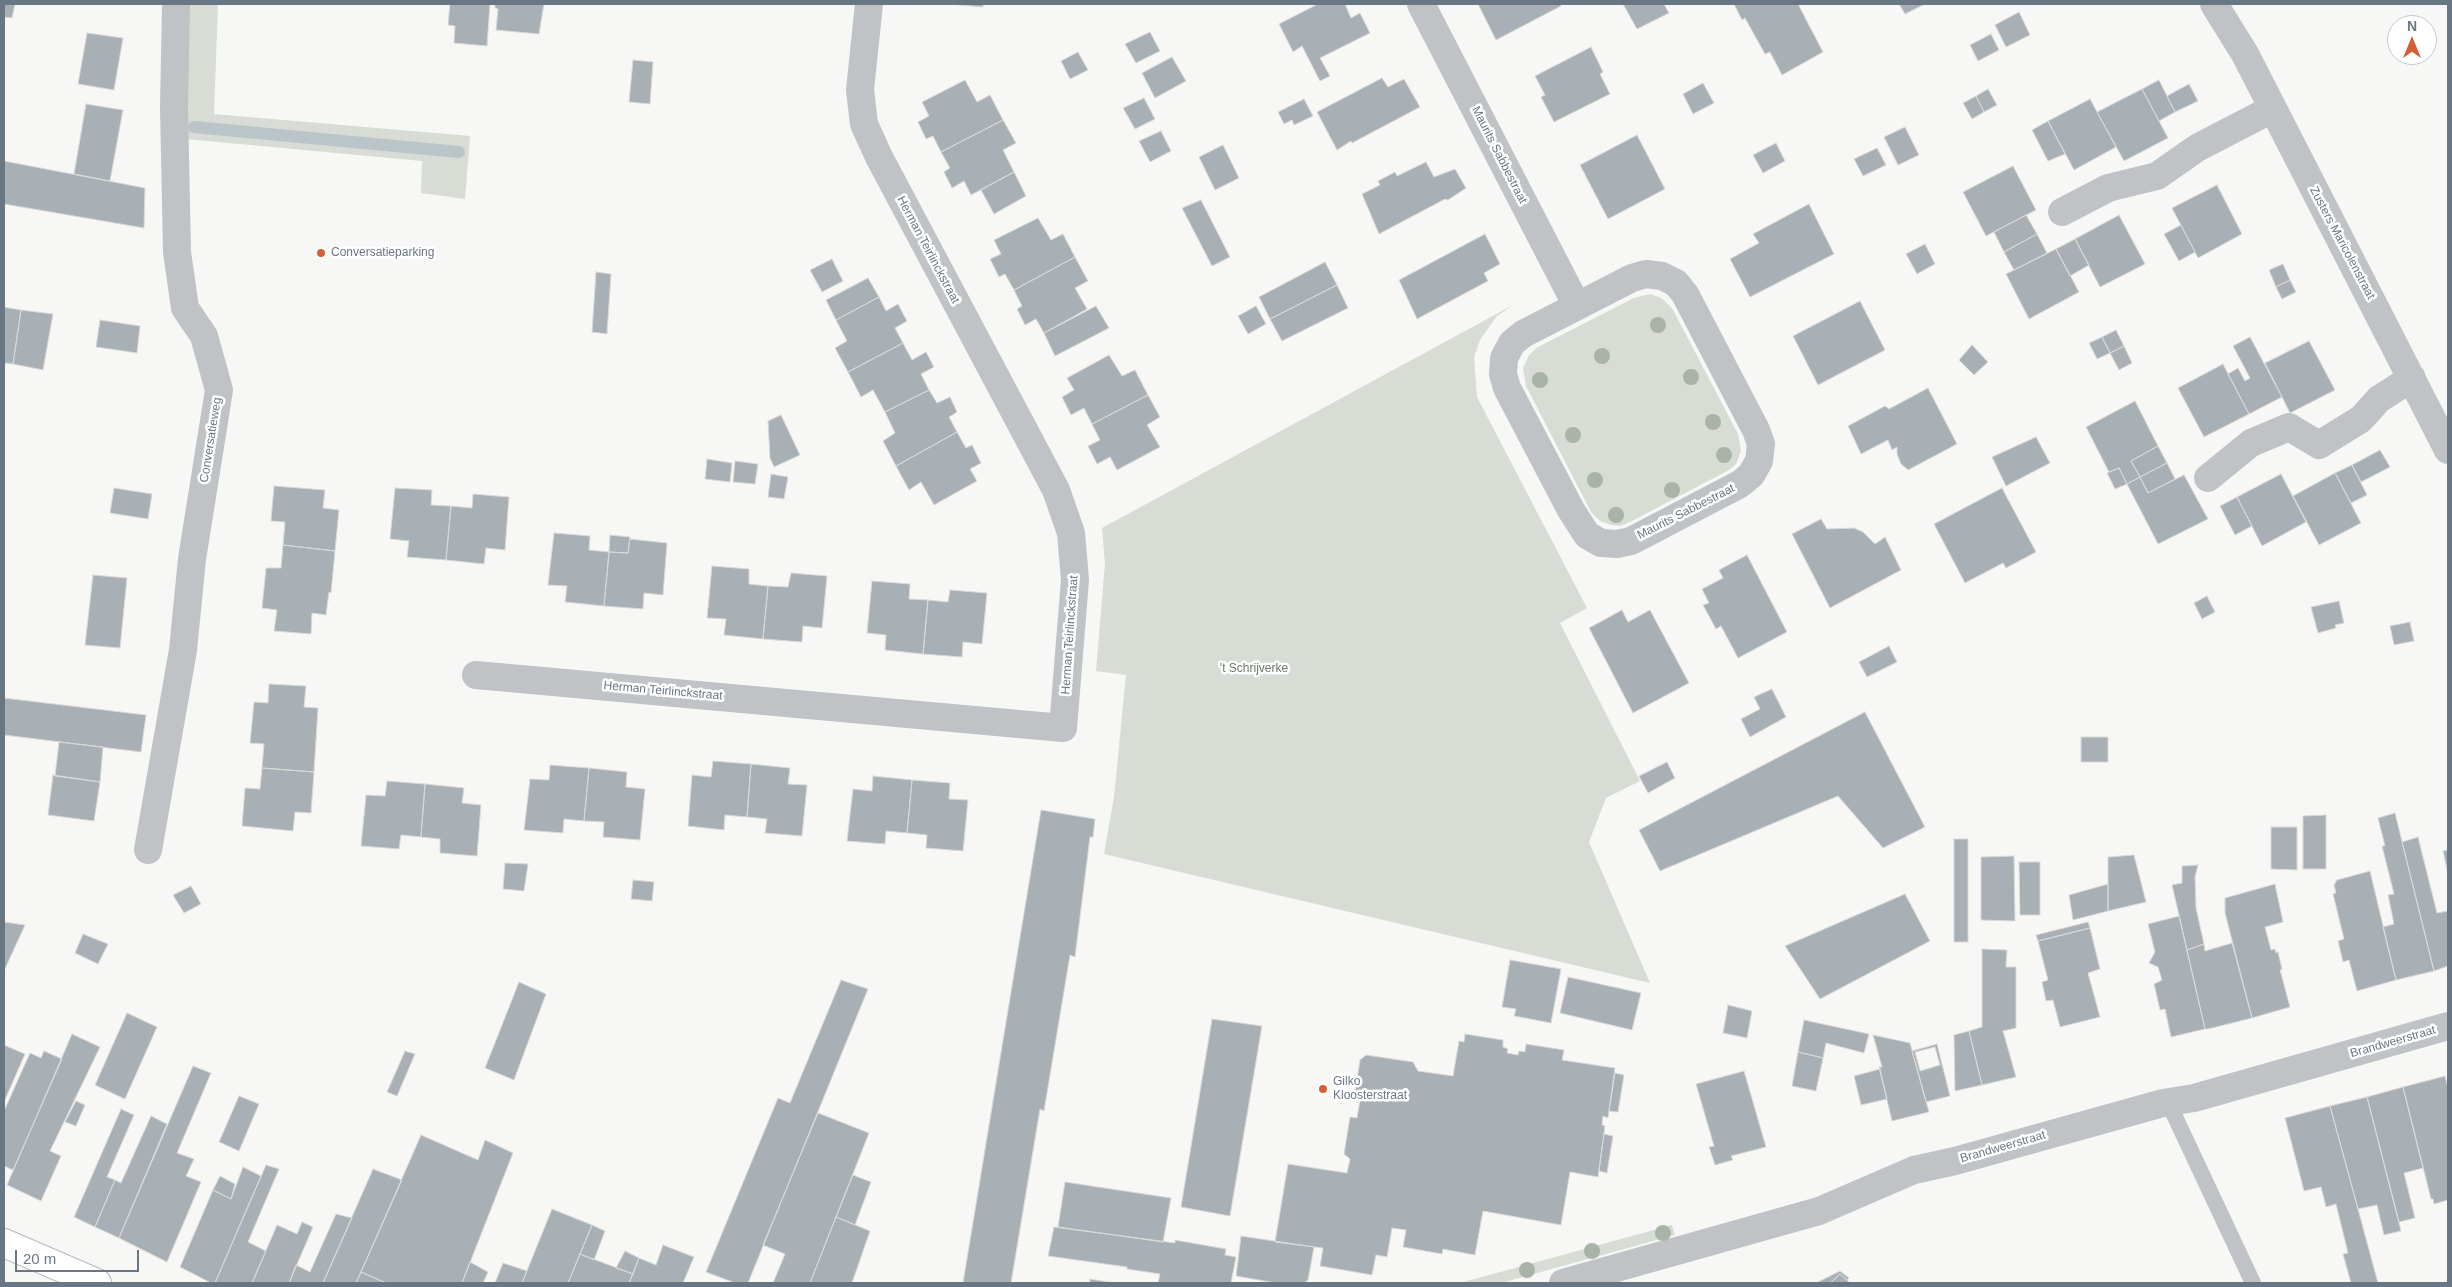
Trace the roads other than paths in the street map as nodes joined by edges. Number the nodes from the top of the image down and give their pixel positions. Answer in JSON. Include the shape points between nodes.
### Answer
{"nodes":[{"id":1,"x":176,"y":4,"type":"edge"},
{"id":2,"x":869,"y":4,"type":"edge"},
{"id":3,"x":1421,"y":4,"type":"edge"},
{"id":4,"x":2214,"y":4,"type":"edge"},
{"id":5,"x":2272,"y":109,"type":"junction"},
{"id":6,"x":2062,"y":212,"type":"dead end"},
{"id":7,"x":1578,"y":306,"type":"junction"},
{"id":8,"x":2412,"y":378,"type":"junction"},
{"id":9,"x":2448,"y":450,"type":"edge"},
{"id":10,"x":2208,"y":478,"type":"dead end"},
{"id":11,"x":476,"y":675,"type":"dead end"},
{"id":12,"x":148,"y":850,"type":"dead end"},
{"id":13,"x":2448,"y":1026,"type":"edge"},
{"id":14,"x":2169,"y":1104,"type":"junction"},
{"id":15,"x":4,"y":1243,"type":"edge"},
{"id":16,"x":97,"y":1283,"type":"edge"},
{"id":17,"x":1562,"y":1283,"type":"edge"},
{"id":18,"x":2253,"y":1283,"type":"edge"}],
"edges":[{"from":1,"to":12,"type":"street","name":"Conversatieweg","via":[[177,252],[185,308],[204,336],[219,390],[192,559],[183,650]]},
{"from":2,"to":11,"type":"street","name":"Herman Teirlinckstraat","via":[[860,90],[864,124],[1056,490],[1072,533],[1075,580],[1063,728]]},
{"from":3,"to":7,"type":"street","name":"Maurits Sabbestraat"},
{"from":4,"to":5,"type":"street","name":"Zusters Maricolenstraat","via":[[2245,54]]},
{"from":5,"to":6,"type":"street","via":[[2197,148],[2157,176],[2108,188]]},
{"from":5,"to":8,"type":"street","name":"Zusters Maricolenstraat"},
{"from":7,"to":7,"type":"street","name":"Maurits Sabbestraat","via":[[1646,274],[1662,276],[1676,283],[1686,294],[1761,444],[1759,461],[1740,484],[1631,541],[1617,544],[1601,543],[1587,535],[1578,524],[1506,388],[1503,374],[1504,358],[1523,334]]},
{"from":8,"to":9,"type":"street","name":"Zusters Maricolenstraat"},
{"from":8,"to":10,"type":"street","via":[[2379,399],[2361,419],[2319,445],[2289,427],[2251,443]]},
{"from":13,"to":14,"type":"street","name":"Brandweerstraat"},
{"from":14,"to":17,"type":"street","name":"Brandweerstraat","via":[[1914,1170],[1819,1211]]},
{"from":14,"to":18,"type":"lane"},
{"from":15,"to":16,"type":"street"}]}
